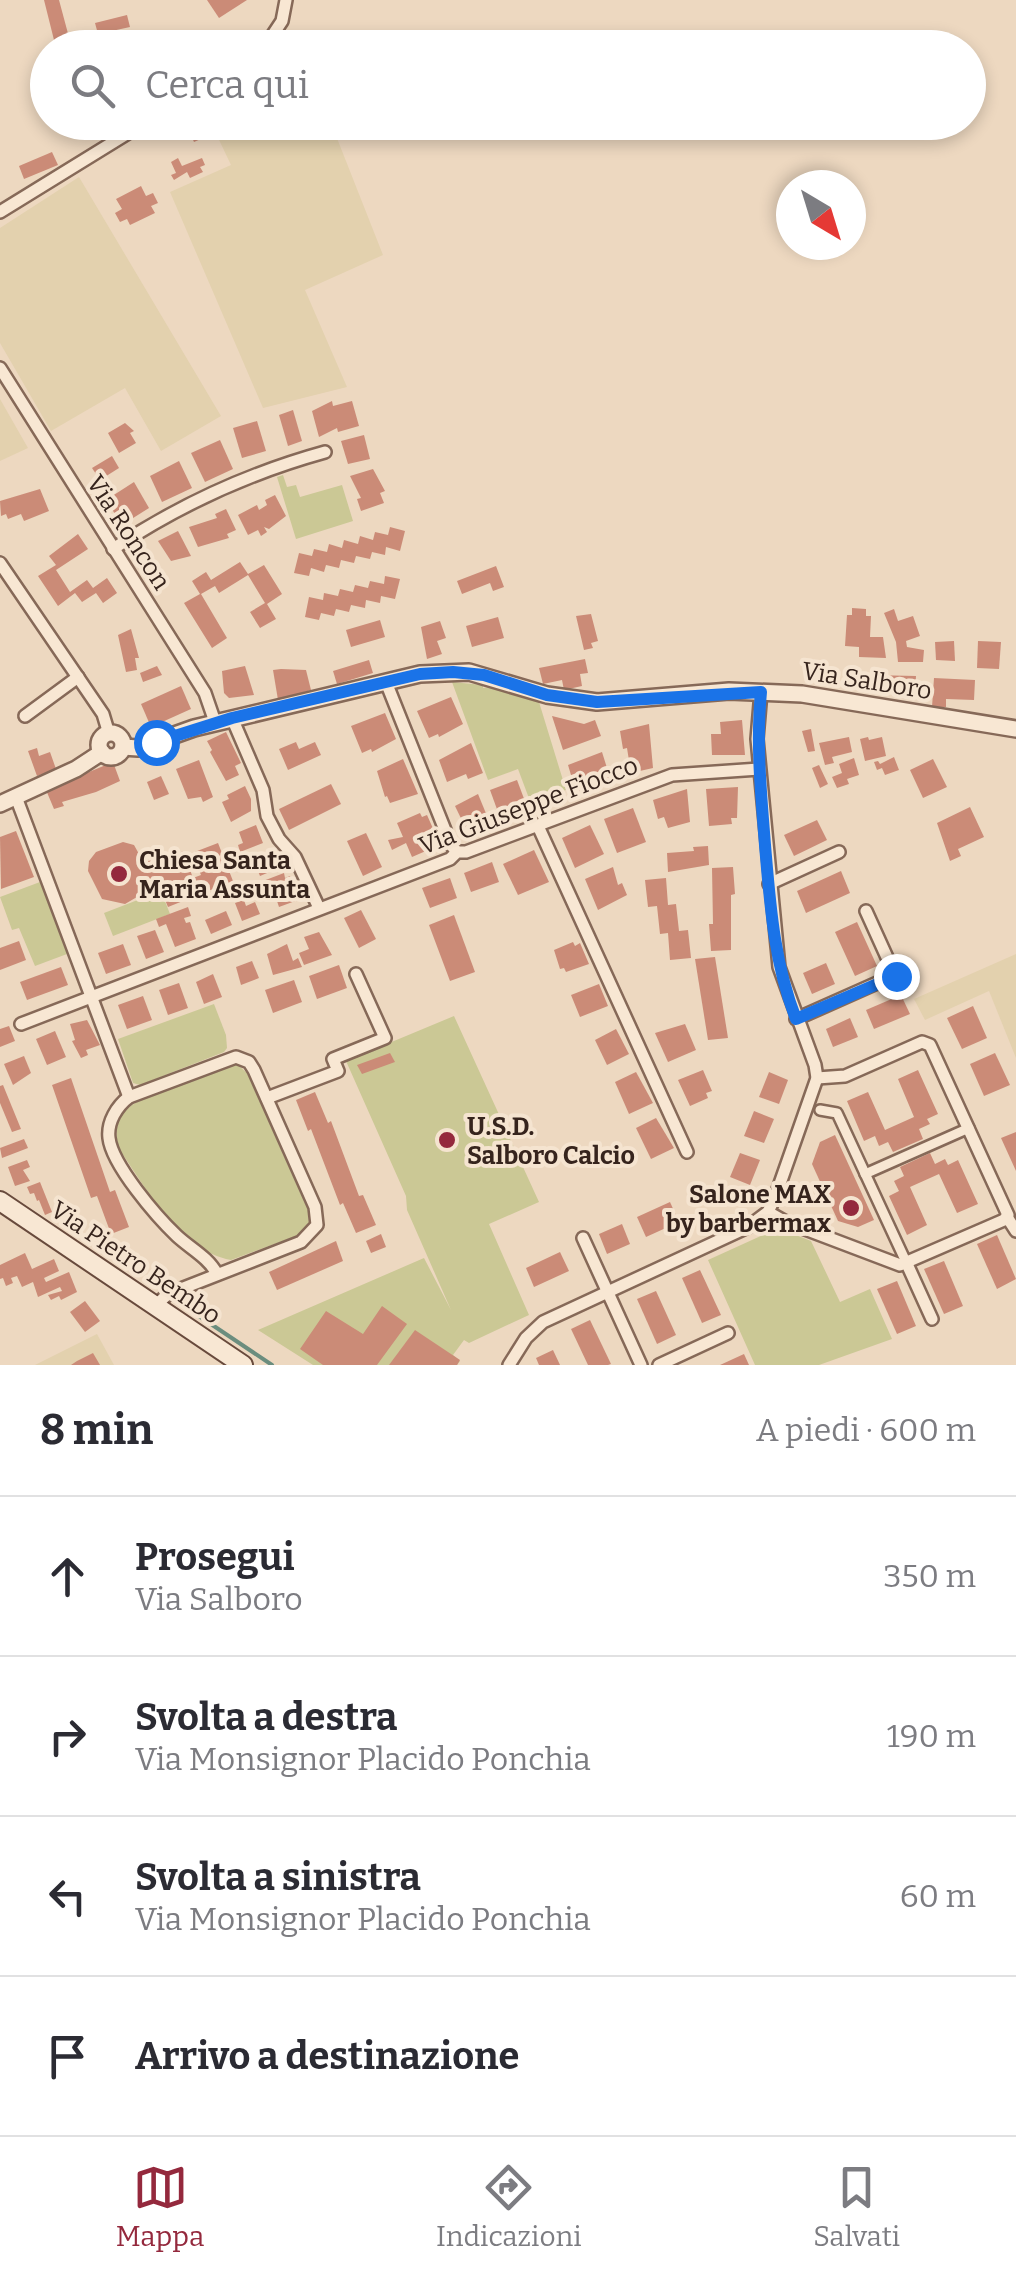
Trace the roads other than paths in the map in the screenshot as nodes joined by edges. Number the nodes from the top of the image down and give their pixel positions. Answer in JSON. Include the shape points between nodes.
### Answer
{"nodes":[{"id":1,"x":286,"y":0,"type":"edge"},
{"id":2,"x":276,"y":30,"type":"edge"},
{"id":3,"x":117,"y":140,"type":"edge"},
{"id":4,"x":0,"y":212,"type":"edge"},
{"id":5,"x":0,"y":368,"type":"edge"},
{"id":6,"x":325,"y":452,"type":"dead end"},
{"id":7,"x":114,"y":549,"type":"junction"},
{"id":8,"x":0,"y":563,"type":"edge"},
{"id":9,"x":78,"y":676,"type":"junction"},
{"id":10,"x":386,"y":682,"type":"junction"},
{"id":11,"x":761,"y":692,"type":"junction"},
{"id":12,"x":25,"y":716,"type":"dead end"},
{"id":13,"x":224,"y":720,"type":"junction"},
{"id":14,"x":1016,"y":729,"type":"edge"},
{"id":15,"x":108,"y":734,"type":"junction"},
{"id":16,"x":123,"y":747,"type":"junction"},
{"id":17,"x":102,"y":752,"type":"junction"},
{"id":18,"x":759,"y":769,"type":"junction"},
{"id":19,"x":16,"y":797,"type":"junction"},
{"id":20,"x":0,"y":804,"type":"edge"},
{"id":21,"x":538,"y":826,"type":"junction"},
{"id":22,"x":458,"y":852,"type":"junction"},
{"id":23,"x":838,"y":852,"type":"dead end"},
{"id":24,"x":768,"y":884,"type":"junction"},
{"id":25,"x":319,"y":908,"type":"junction"},
{"id":26,"x":866,"y":911,"type":"dead end"},
{"id":27,"x":356,"y":974,"type":"dead end"},
{"id":28,"x":93,"y":996,"type":"junction"},
{"id":29,"x":796,"y":1019,"type":"junction"},
{"id":30,"x":21,"y":1024,"type":"dead end"},
{"id":31,"x":816,"y":1078,"type":"junction"},
{"id":32,"x":129,"y":1097,"type":"junction"},
{"id":33,"x":267,"y":1098,"type":"junction"},
{"id":34,"x":820,"y":1110,"type":"dead end"},
{"id":35,"x":969,"y":1128,"type":"junction"},
{"id":36,"x":687,"y":1152,"type":"dead end"},
{"id":37,"x":865,"y":1174,"type":"junction"},
{"id":38,"x":0,"y":1202,"type":"edge"},
{"id":39,"x":768,"y":1212,"type":"junction"},
{"id":40,"x":1007,"y":1216,"type":"junction"},
{"id":41,"x":1016,"y":1230,"type":"edge"},
{"id":42,"x":583,"y":1238,"type":"dead end"},
{"id":43,"x":907,"y":1264,"type":"junction"},
{"id":44,"x":217,"y":1274,"type":"junction"},
{"id":45,"x":608,"y":1291,"type":"junction"},
{"id":46,"x":155,"y":1306,"type":"junction"},
{"id":47,"x":932,"y":1319,"type":"dead end"},
{"id":48,"x":728,"y":1333,"type":"dead end"},
{"id":49,"x":243,"y":1365,"type":"edge"},
{"id":50,"x":509,"y":1365,"type":"edge"},
{"id":51,"x":641,"y":1365,"type":"edge"},
{"id":52,"x":659,"y":1365,"type":"edge"}],
"edges":[{"from":1,"to":2,"type":"street"},
{"from":3,"to":4,"type":"street"},
{"from":5,"to":7,"type":"street","name":"Via Roncon"},
{"from":6,"to":7,"type":"street","via":[[245,477]]},
{"from":7,"to":13,"type":"street","name":"Via Roncon"},
{"from":8,"to":9,"type":"street"},
{"from":9,"to":12,"type":"street"},
{"from":9,"to":15,"type":"street"},
{"from":10,"to":11,"type":"street","name":"Via Salboro","via":[[469,672],[597,702]]},
{"from":10,"to":13,"type":"street","name":"Via Salboro"},
{"from":10,"to":22,"type":"street"},
{"from":11,"to":14,"type":"street","name":"Via Salboro"},
{"from":11,"to":18,"type":"street"},
{"from":13,"to":16,"type":"street","name":"Via Salboro"},
{"from":13,"to":25,"type":"street","name":"Via Roncon","via":[[263,790],[272,828],[295,856]]},
{"from":15,"to":16,"type":"street"},
{"from":15,"to":17,"type":"street","via":[[100,742]]},
{"from":16,"to":17,"type":"street","name":"Via Salboro","via":[[114,757]]},
{"from":17,"to":19,"type":"street","name":"Via Salboro"},
{"from":18,"to":21,"type":"street","name":"Via Giuseppe Fiocco","via":[[672,774]]},
{"from":18,"to":24,"type":"street"},
{"from":19,"to":20,"type":"street","name":"Via Salboro"},
{"from":19,"to":28,"type":"street"},
{"from":21,"to":22,"type":"street","name":"Via Giuseppe Fiocco"},
{"from":21,"to":36,"type":"street"},
{"from":22,"to":25,"type":"street","name":"Via Giuseppe Fiocco"},
{"from":23,"to":24,"type":"street"},
{"from":24,"to":29,"type":"street","via":[[779,968]]},
{"from":25,"to":28,"type":"street","name":"Via Giuseppe Fiocco"},
{"from":26,"to":29,"type":"street","via":[[896,976]]},
{"from":27,"to":33,"type":"street","via":[[385,1038],[333,1059],[338,1071]]},
{"from":28,"to":30,"type":"street","name":"Via Giuseppe Fiocco"},
{"from":28,"to":32,"type":"street"},
{"from":29,"to":31,"type":"street"},
{"from":31,"to":35,"type":"street","via":[[845,1076],[927,1043]]},
{"from":31,"to":39,"type":"street"},
{"from":32,"to":33,"type":"street","via":[[236,1057],[248,1062]]},
{"from":32,"to":44,"type":"street","via":[[110,1124],[112,1151],[152,1209]]},
{"from":33,"to":44,"type":"street","via":[[317,1225],[301,1242]]},
{"from":34,"to":37,"type":"street","via":[[837,1113]]},
{"from":35,"to":37,"type":"street"},
{"from":35,"to":40,"type":"street"},
{"from":37,"to":43,"type":"street"},
{"from":38,"to":46,"type":"main road","name":"Via Pietro Bembo"},
{"from":39,"to":43,"type":"street"},
{"from":39,"to":45,"type":"street"},
{"from":40,"to":41,"type":"street"},
{"from":40,"to":43,"type":"street"},
{"from":42,"to":45,"type":"street"},
{"from":43,"to":47,"type":"street"},
{"from":44,"to":46,"type":"street"},
{"from":45,"to":50,"type":"street","via":[[543,1322]]},
{"from":45,"to":51,"type":"street"},
{"from":46,"to":49,"type":"main road","name":"Via Pietro Bembo"},
{"from":48,"to":52,"type":"street"}]}
